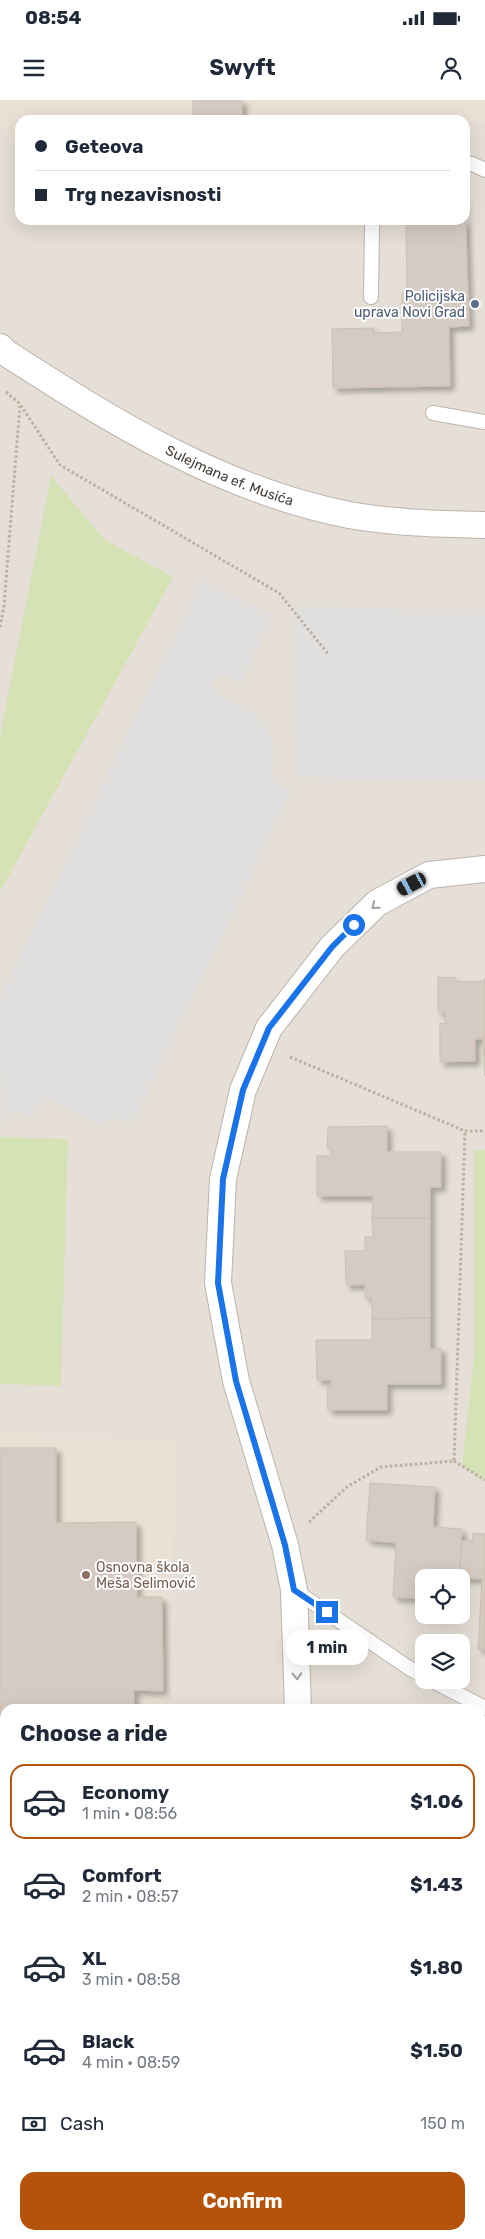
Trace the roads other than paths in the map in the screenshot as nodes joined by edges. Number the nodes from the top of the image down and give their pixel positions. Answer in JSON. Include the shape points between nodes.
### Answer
{"nodes":[{"id":1,"x":470,"y":164,"type":"edge"},
{"id":2,"x":485,"y":170,"type":"edge"},
{"id":3,"x":372,"y":225,"type":"edge"},
{"id":4,"x":371,"y":297,"type":"dead end"},
{"id":5,"x":0,"y":347,"type":"edge"},
{"id":6,"x":433,"y":413,"type":"dead end"},
{"id":7,"x":485,"y":422,"type":"edge"},
{"id":8,"x":485,"y":525,"type":"edge"},
{"id":9,"x":485,"y":869,"type":"edge"},
{"id":10,"x":294,"y":1590,"type":"junction"},
{"id":11,"x":415,"y":1671,"type":"edge"},
{"id":12,"x":448,"y":1689,"type":"edge"},
{"id":13,"x":298,"y":1704,"type":"edge"},
{"id":14,"x":477,"y":1704,"type":"edge"}],
"edges":[{"from":1,"to":2,"type":"lane"},
{"from":3,"to":4,"type":"lane"},
{"from":5,"to":8,"type":"street","name":"Sulejmana ef. Musića","via":[[108,418],[193,462],[266,493],[350,514],[421,523]]},
{"from":6,"to":7,"type":"lane"},
{"from":9,"to":10,"type":"street","one_way":true,"via":[[429,875],[377,903],[332,947],[269,1028],[243,1090],[223,1179],[218,1283],[236,1381],[285,1545]]},
{"from":10,"to":11,"type":"lane"},
{"from":10,"to":13,"type":"street","one_way":true},
{"from":12,"to":14,"type":"lane"}]}
